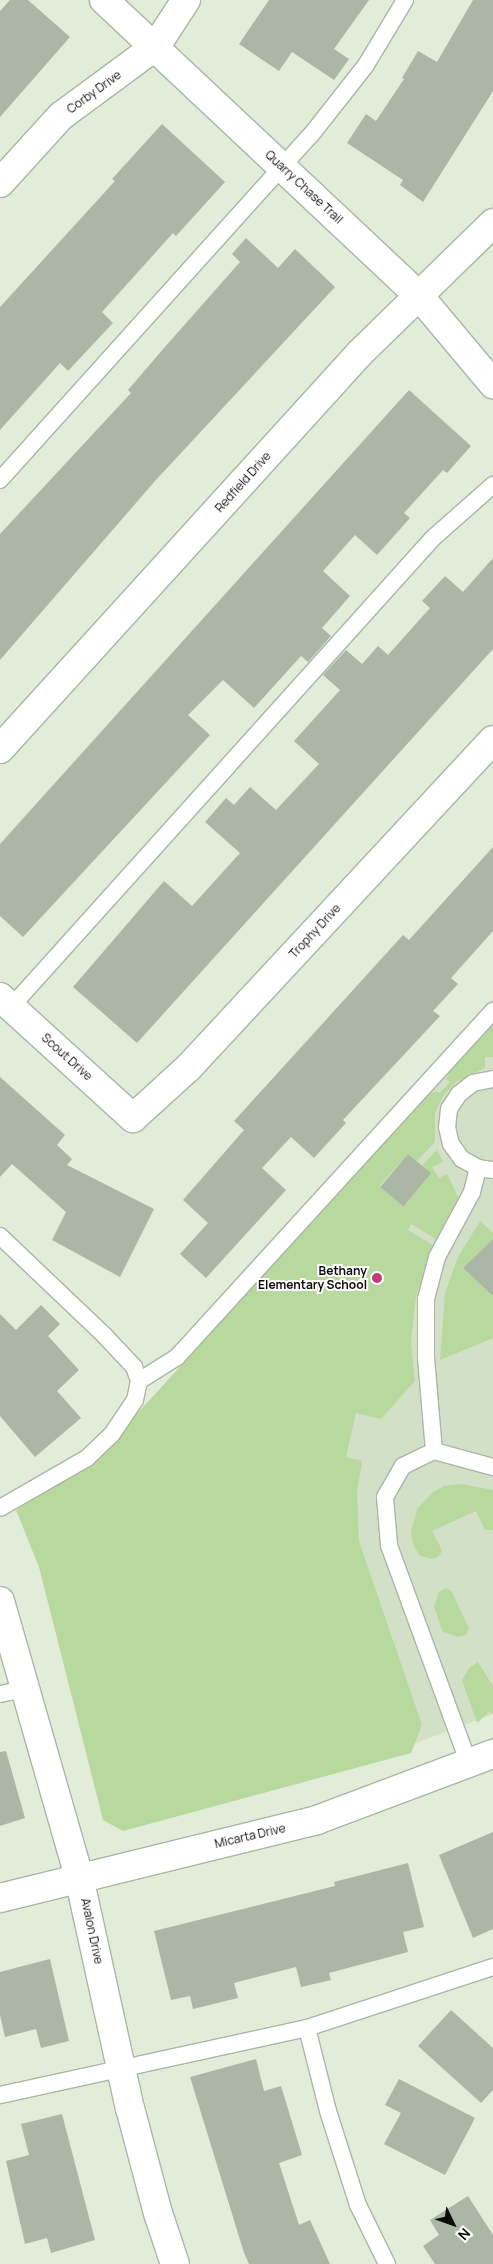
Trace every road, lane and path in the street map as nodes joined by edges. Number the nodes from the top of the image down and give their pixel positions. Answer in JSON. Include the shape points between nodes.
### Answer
{"nodes":[{"id":1,"x":104,"y":0,"type":"edge"},
{"id":2,"x":186,"y":0,"type":"edge"},
{"id":3,"x":405,"y":0,"type":"edge"},
{"id":4,"x":156,"y":46,"type":"junction"},
{"id":5,"x":282,"y":167,"type":"junction"},
{"id":6,"x":0,"y":183,"type":"edge"},
{"id":7,"x":493,"y":223,"type":"edge"},
{"id":8,"x":420,"y":297,"type":"junction"},
{"id":9,"x":493,"y":384,"type":"edge"},
{"id":10,"x":0,"y":480,"type":"edge"},
{"id":11,"x":493,"y":485,"type":"edge"},
{"id":12,"x":493,"y":740,"type":"edge"},
{"id":13,"x":0,"y":749,"type":"edge"},
{"id":14,"x":6,"y":1002,"type":"edge"},
{"id":15,"x":493,"y":1011,"type":"edge"},
{"id":16,"x":493,"y":1079,"type":"edge"},
{"id":17,"x":133,"y":1118,"type":"joint"},
{"id":18,"x":485,"y":1169,"type":"edge"},
{"id":19,"x":0,"y":1236,"type":"edge"},
{"id":20,"x":139,"y":1381,"type":"junction"},
{"id":21,"x":434,"y":1451,"type":"junction"},
{"id":22,"x":493,"y":1467,"type":"edge"},
{"id":23,"x":0,"y":1508,"type":"edge"},
{"id":24,"x":0,"y":1601,"type":"edge"},
{"id":25,"x":13,"y":1691,"type":"edge"},
{"id":26,"x":481,"y":1759,"type":"edge"},
{"id":27,"x":79,"y":1876,"type":"junction"},
{"id":28,"x":0,"y":1898,"type":"edge"},
{"id":29,"x":493,"y":1967,"type":"edge"},
{"id":30,"x":307,"y":2028,"type":"junction"},
{"id":31,"x":121,"y":2067,"type":"junction"},
{"id":32,"x":0,"y":2096,"type":"edge"},
{"id":33,"x":175,"y":2264,"type":"edge"},
{"id":34,"x":387,"y":2264,"type":"edge"}],
"edges":[{"from":1,"to":4,"type":"street","name":"Quarry Chase Trail"},
{"from":2,"to":4,"type":"street","name":"Corby Drive"},
{"from":3,"to":5,"type":"lane","via":[[366,65]]},
{"from":4,"to":5,"type":"street","name":"Quarry Chase Trail"},
{"from":4,"to":6,"type":"street","name":"Corby Drive","via":[[61,116]]},
{"from":5,"to":8,"type":"street","name":"Quarry Chase Trail"},
{"from":5,"to":10,"type":"lane"},
{"from":7,"to":8,"type":"street","name":"Redfield Drive"},
{"from":8,"to":9,"type":"street","name":"Quarry Chase Trail"},
{"from":8,"to":13,"type":"street","name":"Redfield Drive","via":[[360,353]]},
{"from":11,"to":14,"type":"lane","via":[[433,538]]},
{"from":12,"to":17,"type":"street","name":"Trophy Drive","via":[[189,1067]]},
{"from":14,"to":17,"type":"street","name":"Scout Drive"},
{"from":15,"to":20,"type":"lane","via":[[178,1357]]},
{"from":16,"to":18,"type":"lane","via":[[473,1083],[459,1094],[450,1109],[447,1127],[451,1144],[462,1159]]},
{"from":18,"to":21,"type":"lane","via":[[437,1257],[426,1299],[426,1357]]},
{"from":19,"to":20,"type":"lane","via":[[104,1335],[134,1367]]},
{"from":20,"to":23,"type":"lane","via":[[135,1400],[112,1434],[88,1458]]},
{"from":21,"to":22,"type":"lane"},
{"from":21,"to":26,"type":"lane","via":[[403,1466],[385,1497],[389,1545]]},
{"from":24,"to":25,"type":"street","name":"Avalon Drive"},
{"from":25,"to":27,"type":"street","name":"Avalon Drive"},
{"from":26,"to":27,"type":"street","name":"Micarta Drive","via":[[317,1820]]},
{"from":27,"to":28,"type":"street","name":"Micarta Drive"},
{"from":27,"to":31,"type":"street","name":"Avalon Drive"},
{"from":29,"to":30,"type":"lane"},
{"from":30,"to":31,"type":"lane"},
{"from":30,"to":34,"type":"lane","via":[[328,2111],[358,2205]]},
{"from":31,"to":32,"type":"lane"},
{"from":31,"to":33,"type":"street","name":"Avalon Drive","via":[[158,2213]]}]}
